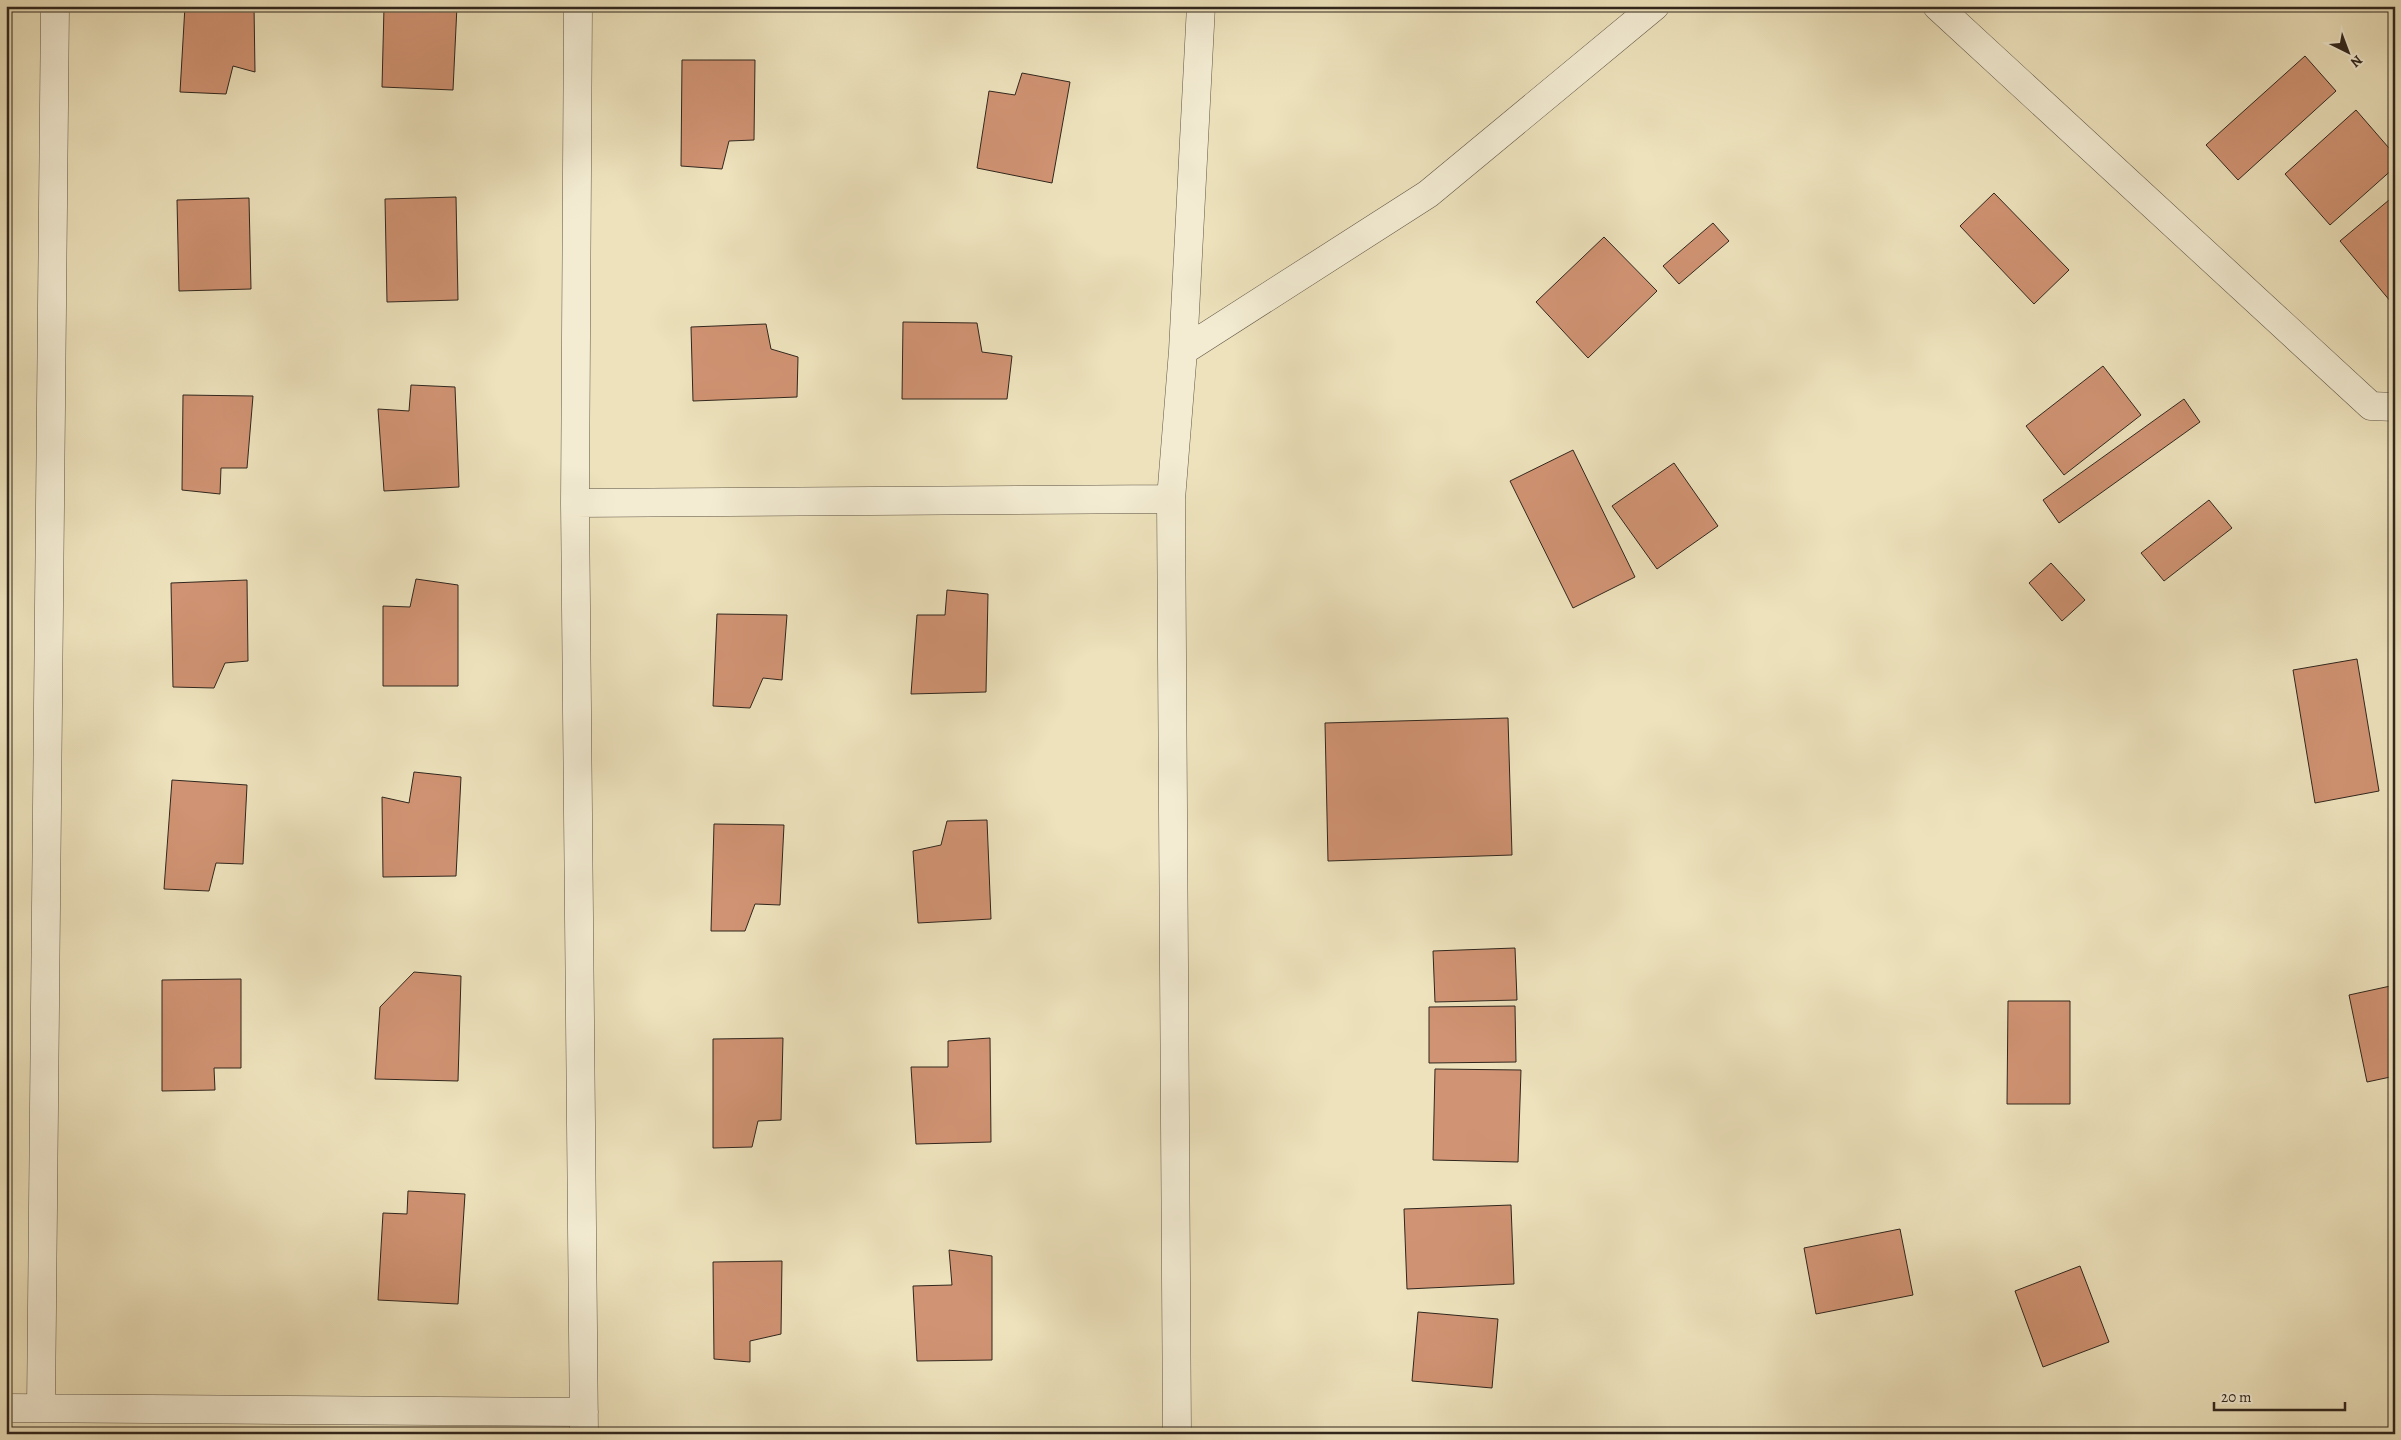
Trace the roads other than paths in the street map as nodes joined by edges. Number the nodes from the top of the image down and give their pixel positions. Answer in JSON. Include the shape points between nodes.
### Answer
{"nodes":[{"id":1,"x":54,"y":6,"type":"edge"},
{"id":2,"x":578,"y":6,"type":"edge"},
{"id":3,"x":1201,"y":6,"type":"edge"},
{"id":4,"x":1655,"y":6,"type":"edge"},
{"id":5,"x":1937,"y":6,"type":"edge"},
{"id":6,"x":1183,"y":352,"type":"junction"},
{"id":7,"x":2395,"y":407,"type":"edge"},
{"id":8,"x":1171,"y":499,"type":"junction"},
{"id":9,"x":575,"y":503,"type":"junction"},
{"id":10,"x":6,"y":1408,"type":"edge"},
{"id":11,"x":40,"y":1408,"type":"junction"},
{"id":12,"x":584,"y":1423,"type":"edge"},
{"id":13,"x":1177,"y":1434,"type":"edge"}],
"edges":[{"from":1,"to":11,"type":"street"},
{"from":2,"to":9,"type":"street"},
{"from":3,"to":6,"type":"street"},
{"from":4,"to":6,"type":"street","via":[[1428,194]]},
{"from":5,"to":7,"type":"street","via":[[2371,406]]},
{"from":6,"to":8,"type":"street"},
{"from":8,"to":9,"type":"street"},
{"from":8,"to":13,"type":"street"},
{"from":9,"to":12,"type":"street"},
{"from":10,"to":11,"type":"street"},
{"from":11,"to":12,"type":"street"}]}
